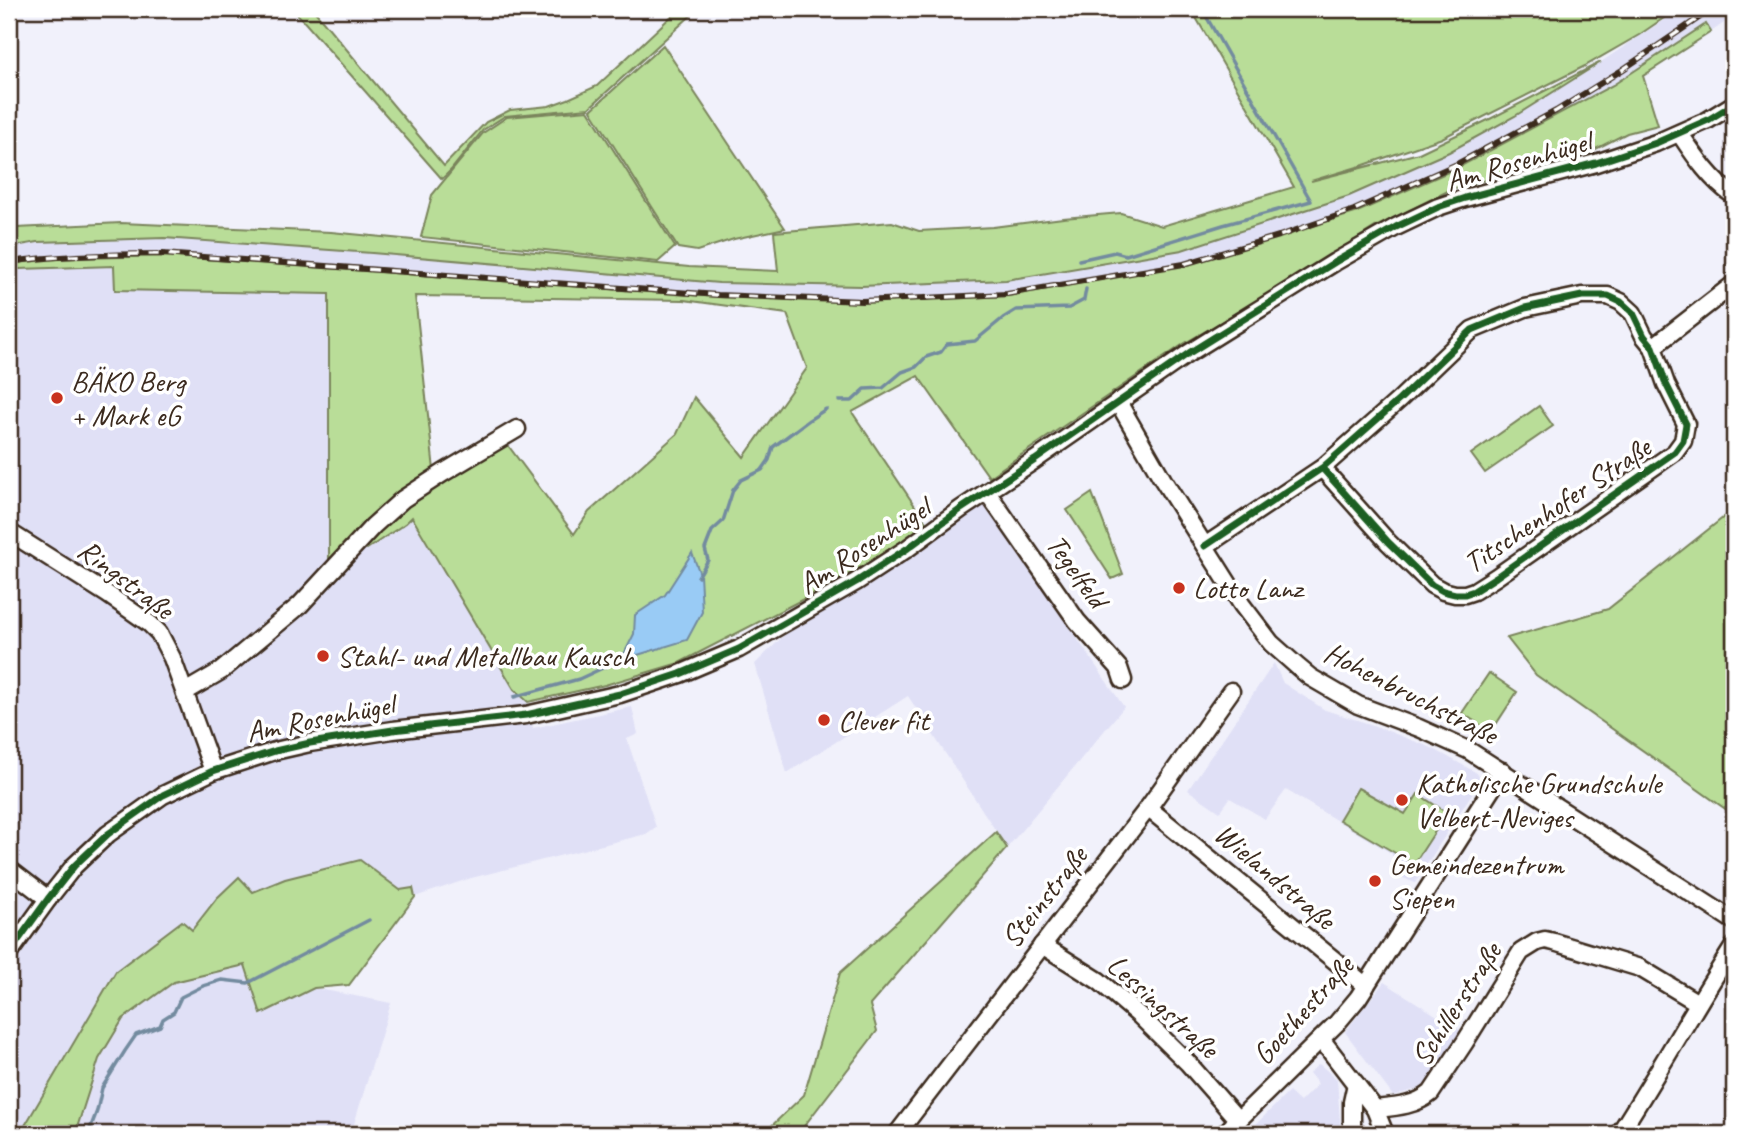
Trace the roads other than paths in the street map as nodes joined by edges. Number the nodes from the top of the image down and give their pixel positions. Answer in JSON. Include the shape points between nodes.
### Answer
{"nodes":[{"id":1,"x":1734,"y":104,"type":"edge"},
{"id":2,"x":1680,"y":134,"type":"junction"},
{"id":3,"x":1734,"y":196,"type":"edge"},
{"id":4,"x":1734,"y":284,"type":"edge"},
{"id":5,"x":1653,"y":348,"type":"junction"},
{"id":6,"x":1118,"y":402,"type":"junction"},
{"id":7,"x":517,"y":429,"type":"dead end"},
{"id":8,"x":1322,"y":468,"type":"junction"},
{"id":9,"x":987,"y":492,"type":"junction"},
{"id":10,"x":9,"y":532,"type":"edge"},
{"id":11,"x":1205,"y":546,"type":"junction"},
{"id":12,"x":1123,"y":680,"type":"dead end"},
{"id":13,"x":1231,"y":691,"type":"dead end"},
{"id":14,"x":185,"y":692,"type":"junction"},
{"id":15,"x":213,"y":771,"type":"junction"},
{"id":16,"x":1503,"y":771,"type":"junction"},
{"id":17,"x":1148,"y":808,"type":"junction"},
{"id":18,"x":9,"y":869,"type":"edge"},
{"id":19,"x":48,"y":899,"type":"junction"},
{"id":20,"x":1734,"y":921,"type":"edge"},
{"id":21,"x":1042,"y":945,"type":"junction"},
{"id":22,"x":1734,"y":946,"type":"edge"},
{"id":23,"x":9,"y":953,"type":"edge"},
{"id":24,"x":1366,"y":986,"type":"junction"},
{"id":25,"x":1698,"y":1003,"type":"junction"},
{"id":26,"x":1321,"y":1039,"type":"junction"},
{"id":27,"x":1356,"y":1084,"type":"junction"},
{"id":28,"x":1375,"y":1109,"type":"junction"},
{"id":29,"x":1238,"y":1120,"type":"junction"},
{"id":30,"x":904,"y":1132,"type":"edge"},
{"id":31,"x":1224,"y":1134,"type":"edge"},
{"id":32,"x":1352,"y":1134,"type":"edge"},
{"id":33,"x":1385,"y":1134,"type":"edge"},
{"id":34,"x":1619,"y":1134,"type":"edge"}],
"edges":[{"from":1,"to":2,"type":"street","name":"Am Rosenhügel"},
{"from":2,"to":3,"type":"street","via":[[1718,185]]},
{"from":2,"to":6,"type":"street","name":"Am Rosenhügel","via":[[1596,163],[1465,198],[1396,227],[1252,313]]},
{"from":4,"to":5,"type":"street"},
{"from":5,"to":8,"type":"street","name":"Titschenhofer Straße","via":[[1633,313],[1608,296],[1582,296],[1525,308],[1472,330]]},
{"from":5,"to":8,"type":"street","name":"Titschenhofer Straße","via":[[1686,424],[1675,452],[1474,591],[1455,594],[1432,584]]},
{"from":6,"to":9,"type":"street","name":"Am Rosenhügel"},
{"from":6,"to":11,"type":"street","name":"Hohenbruchstraße"},
{"from":7,"to":14,"type":"street","via":[[403,499],[300,605],[220,671]]},
{"from":8,"to":11,"type":"street","name":"Titschenhofer Straße"},
{"from":9,"to":12,"type":"street","name":"Tegelfeld","via":[[1077,621],[1119,668]]},
{"from":9,"to":15,"type":"street","name":"Am Rosenhügel","via":[[834,595],[739,649],[680,674],[572,706],[310,743]]},
{"from":10,"to":14,"type":"street","name":"Ringstraße","via":[[150,624],[165,644]]},
{"from":11,"to":16,"type":"street","name":"Hohenbruchstraße","via":[[1255,624],[1310,677],[1358,705],[1468,750]]},
{"from":13,"to":17,"type":"street","name":"Steinstraße"},
{"from":14,"to":15,"type":"street","name":"Ringstraße"},
{"from":15,"to":19,"type":"street","name":"Am Rosenhügel","via":[[163,795],[126,820],[74,866]]},
{"from":16,"to":20,"type":"street","name":"Hohenbruchstraße"},
{"from":16,"to":24,"type":"street","name":"Goethestraße"},
{"from":17,"to":21,"type":"street","name":"Steinstraße"},
{"from":17,"to":24,"type":"street","name":"Wielandstraße"},
{"from":18,"to":19,"type":"street"},
{"from":19,"to":23,"type":"street","name":"Am Rosenhügel"},
{"from":21,"to":29,"type":"street","name":"Lessingstraße","via":[[1099,981],[1140,1016]]},
{"from":21,"to":30,"type":"street","name":"Steinstraße"},
{"from":22,"to":25,"type":"street"},
{"from":24,"to":26,"type":"street","name":"Goethestraße"},
{"from":25,"to":28,"type":"street","name":"Schillerstraße","via":[[1640,968],[1554,942],[1536,942],[1521,952],[1431,1093],[1412,1103]]},
{"from":25,"to":34,"type":"street"},
{"from":26,"to":27,"type":"street"},
{"from":26,"to":29,"type":"street","name":"Goethestraße"},
{"from":27,"to":28,"type":"street"},
{"from":27,"to":32,"type":"street"},
{"from":28,"to":33,"type":"street"},
{"from":29,"to":31,"type":"street","name":"Goethestraße"}]}
